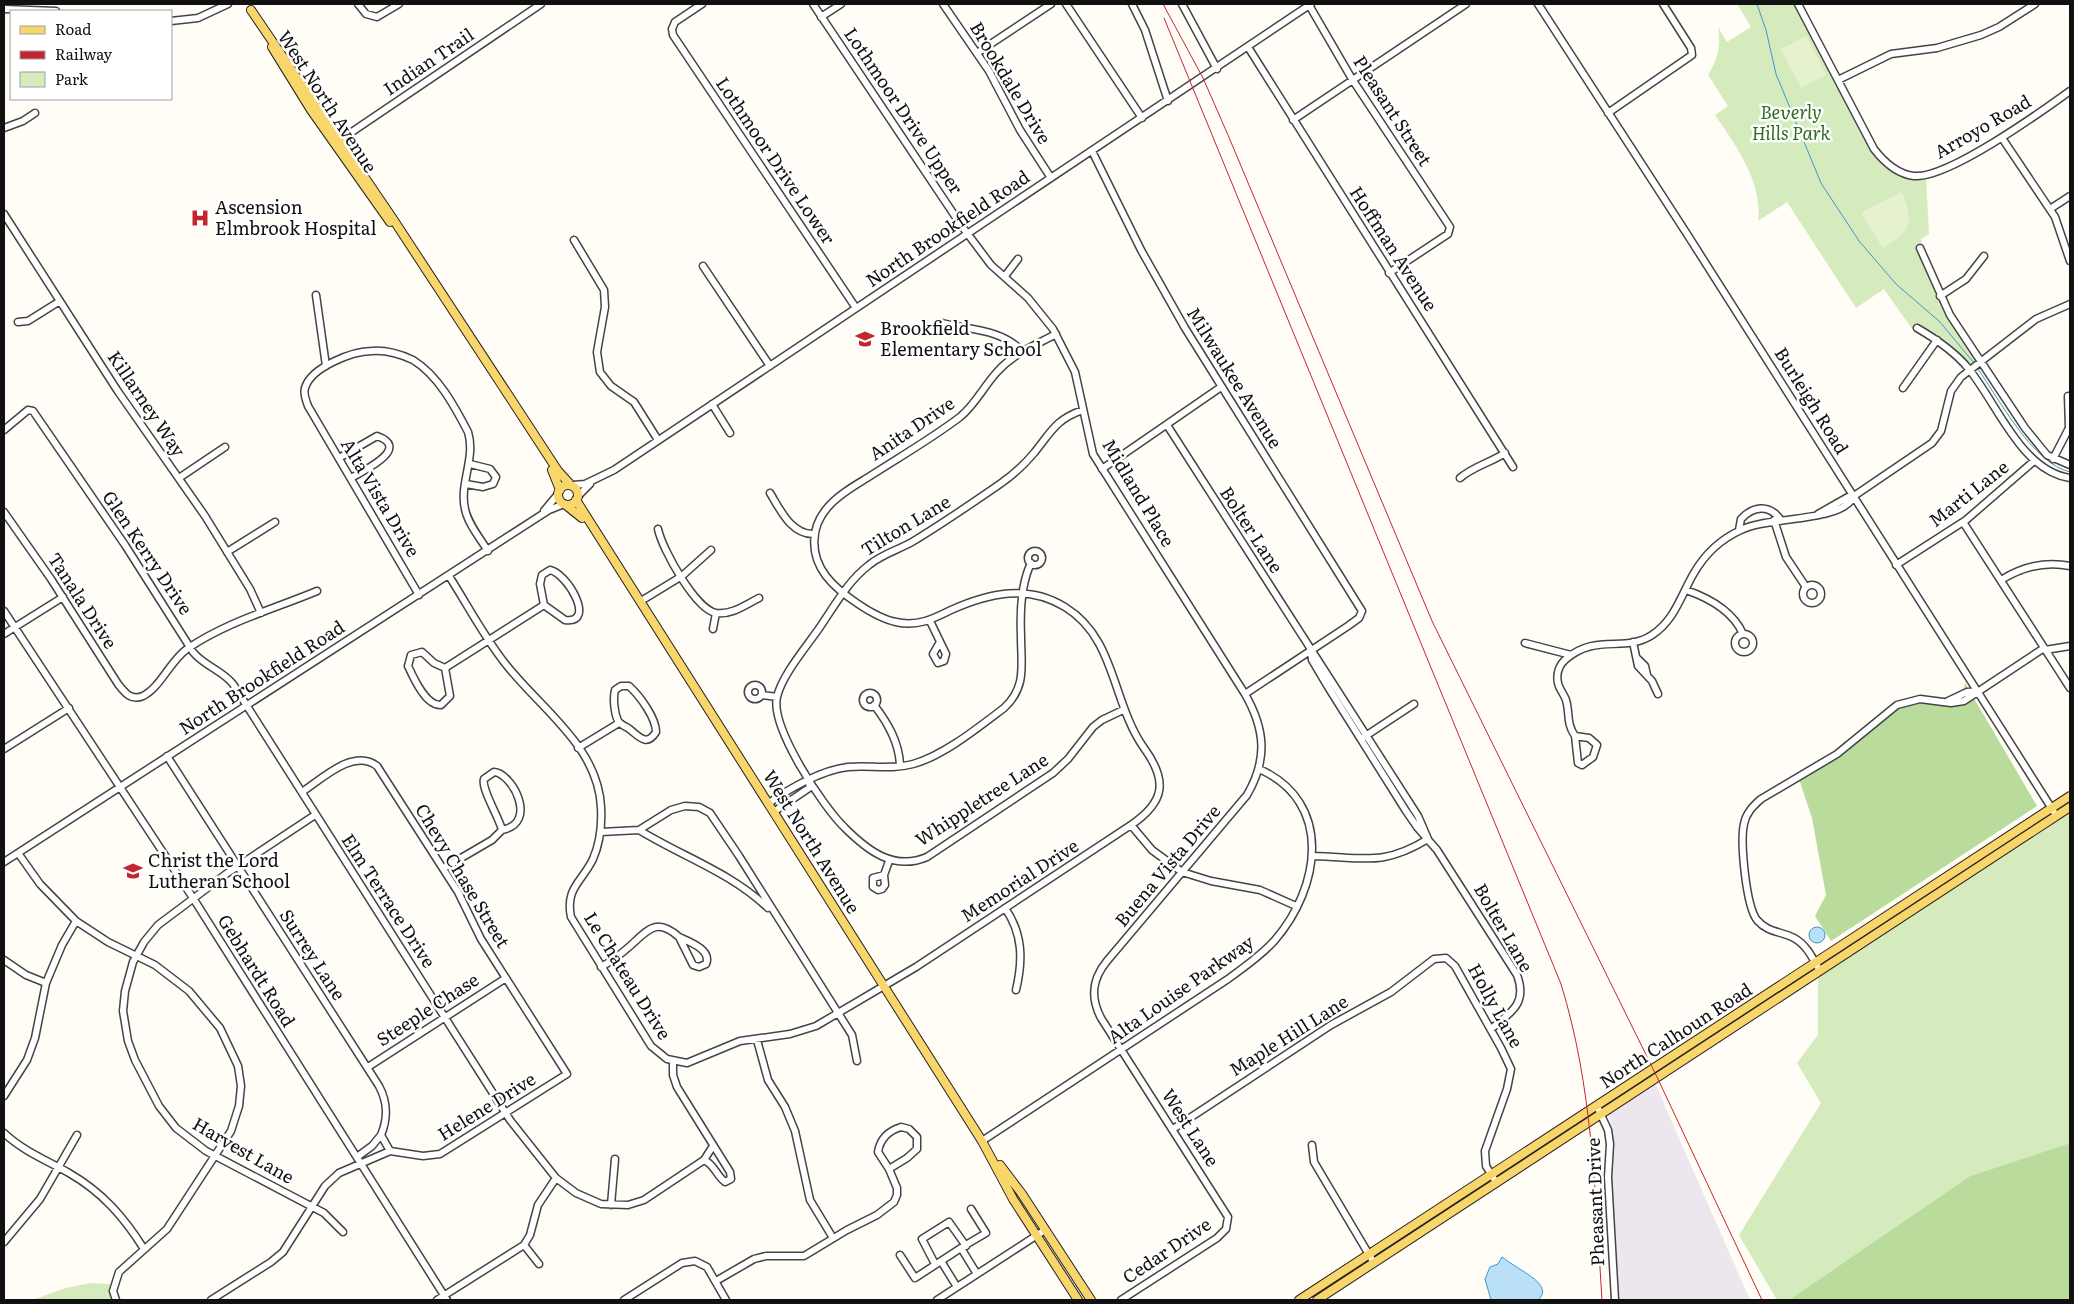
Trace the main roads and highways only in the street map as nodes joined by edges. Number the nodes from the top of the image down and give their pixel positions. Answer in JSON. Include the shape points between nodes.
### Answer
{"nodes":[{"id":1,"x":248,"y":7,"type":"edge"},
{"id":2,"x":532,"y":430,"type":"junction"},
{"id":3,"x":571,"y":484,"type":"junction"},
{"id":4,"x":559,"y":492,"type":"junction"},
{"id":5,"x":577,"y":498,"type":"junction"},
{"id":6,"x":565,"y":505,"type":"junction"},
{"id":7,"x":610,"y":554,"type":"junction"},
{"id":8,"x":2070,"y":796,"type":"edge"},
{"id":9,"x":2070,"y":807,"type":"edge"},
{"id":10,"x":984,"y":1144,"type":"junction"},
{"id":11,"x":1078,"y":1300,"type":"edge"},
{"id":12,"x":1091,"y":1300,"type":"edge"},
{"id":13,"x":1299,"y":1300,"type":"edge"},
{"id":14,"x":1317,"y":1300,"type":"edge"}],
"edges":[{"from":1,"to":2,"type":"main road","name":"West North Avenue","via":[[294,84],[418,256]]},
{"from":2,"to":3,"type":"main road","name":"West North Avenue","via":[[558,471]]},
{"from":2,"to":4,"type":"main road","name":"West North Avenue","via":[[558,482]]},
{"from":3,"to":4,"type":"main road","via":[[563,486]]},
{"from":3,"to":5,"type":"main road"},
{"from":4,"to":6,"type":"main road","via":[[559,499]]},
{"from":5,"to":6,"type":"main road"},
{"from":5,"to":7,"type":"main road","name":"West North Avenue"},
{"from":6,"to":7,"type":"main road","name":"West North Avenue","via":[[582,518]]},
{"from":7,"to":10,"type":"main road","name":"West North Avenue"},
{"from":8,"to":13,"type":"main road","name":"North Calhoun Road"},
{"from":9,"to":14,"type":"main road","name":"North Calhoun Road"},
{"from":10,"to":11,"type":"main road","name":"West North Avenue"},
{"from":10,"to":12,"type":"main road","name":"West North Avenue","via":[[1022,1194]]}]}
